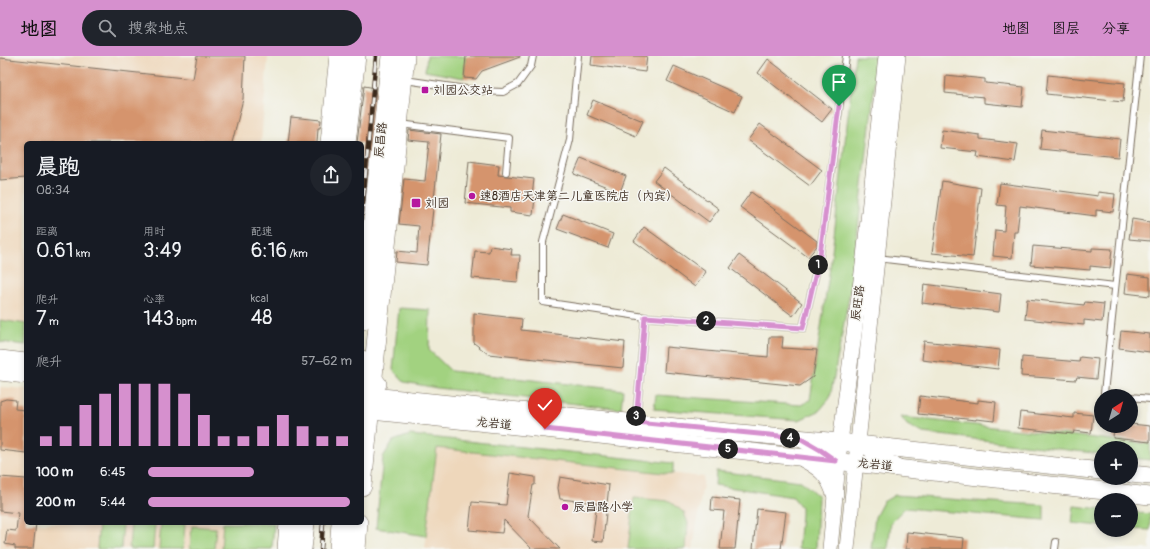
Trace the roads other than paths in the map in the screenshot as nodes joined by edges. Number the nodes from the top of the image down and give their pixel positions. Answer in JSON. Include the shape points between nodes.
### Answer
{"nodes":[{"id":1,"x":339,"y":56,"type":"edge"},
{"id":2,"x":356,"y":56,"type":"edge"},
{"id":3,"x":391,"y":56,"type":"edge"},
{"id":4,"x":406,"y":56,"type":"edge"},
{"id":5,"x":533,"y":56,"type":"edge"},
{"id":6,"x":578,"y":56,"type":"edge"},
{"id":7,"x":846,"y":56,"type":"edge"},
{"id":8,"x":886,"y":56,"type":"edge"},
{"id":9,"x":898,"y":56,"type":"edge"},
{"id":10,"x":1140,"y":56,"type":"edge"},
{"id":11,"x":403,"y":80,"type":"junction"},
{"id":12,"x":385,"y":108,"type":"junction"},
{"id":13,"x":399,"y":124,"type":"junction"},
{"id":14,"x":330,"y":141,"type":"edge"},
{"id":15,"x":346,"y":141,"type":"edge"},
{"id":16,"x":506,"y":172,"type":"dead end"},
{"id":17,"x":871,"y":257,"type":"junction"},
{"id":18,"x":1115,"y":286,"type":"junction"},
{"id":19,"x":364,"y":302,"type":"edge"},
{"id":20,"x":645,"y":317,"type":"junction"},
{"id":21,"x":0,"y":359,"type":"edge"},
{"id":22,"x":24,"y":362,"type":"edge"},
{"id":23,"x":364,"y":363,"type":"edge"},
{"id":24,"x":0,"y":372,"type":"edge"},
{"id":25,"x":24,"y":375,"type":"edge"},
{"id":26,"x":1104,"y":389,"type":"edge"},
{"id":27,"x":398,"y":398,"type":"junction"},
{"id":28,"x":1138,"y":398,"type":"edge"},
{"id":29,"x":1150,"y":399,"type":"edge"},
{"id":30,"x":367,"y":400,"type":"edge"},
{"id":31,"x":844,"y":403,"type":"junction"},
{"id":32,"x":636,"y":422,"type":"junction"},
{"id":33,"x":800,"y":438,"type":"junction"},
{"id":34,"x":840,"y":442,"type":"junction"},
{"id":35,"x":859,"y":444,"type":"junction"},
{"id":36,"x":364,"y":452,"type":"edge"},
{"id":37,"x":800,"y":457,"type":"junction"},
{"id":38,"x":837,"y":462,"type":"junction"},
{"id":39,"x":855,"y":463,"type":"junction"},
{"id":40,"x":902,"y":468,"type":"junction"},
{"id":41,"x":1094,"y":470,"type":"edge"},
{"id":42,"x":1138,"y":475,"type":"edge"},
{"id":43,"x":1150,"y":476,"type":"edge"},
{"id":44,"x":852,"y":493,"type":"junction"},
{"id":45,"x":835,"y":494,"type":"junction"},
{"id":46,"x":1150,"y":496,"type":"edge"},
{"id":47,"x":290,"y":525,"type":"edge"},
{"id":48,"x":305,"y":525,"type":"edge"},
{"id":49,"x":341,"y":525,"type":"edge"},
{"id":50,"x":358,"y":525,"type":"edge"},
{"id":51,"x":287,"y":549,"type":"edge"},
{"id":52,"x":302,"y":549,"type":"edge"},
{"id":53,"x":339,"y":549,"type":"edge"},
{"id":54,"x":356,"y":549,"type":"edge"},
{"id":55,"x":830,"y":549,"type":"edge"},
{"id":56,"x":847,"y":549,"type":"edge"}],
"edges":[{"from":1,"to":14,"type":"main road"},
{"from":2,"to":15,"type":"main road"},
{"from":3,"to":12,"type":"main road","name":"辰昌路"},
{"from":4,"to":11,"type":"main road"},
{"from":5,"to":11,"type":"lane","via":[[531,66],[518,84],[503,92]]},
{"from":6,"to":20,"type":"lane","via":[[570,140],[543,242],[543,302]]},
{"from":7,"to":20,"type":"lane","via":[[820,255],[803,328]]},
{"from":8,"to":17,"type":"street","name":"辰旺路"},
{"from":9,"to":17,"type":"street","name":"辰旺路"},
{"from":10,"to":18,"type":"lane"},
{"from":11,"to":12,"type":"main road"},
{"from":11,"to":13,"type":"main road"},
{"from":12,"to":19,"type":"main road","name":"辰昌路"},
{"from":13,"to":16,"type":"lane","via":[[509,138]]},
{"from":13,"to":30,"type":"main road"},
{"from":17,"to":18,"type":"lane"},
{"from":17,"to":31,"type":"street","name":"辰旺路"},
{"from":17,"to":35,"type":"street","name":"辰旺路"},
{"from":18,"to":26,"type":"lane"},
{"from":20,"to":32,"type":"lane"},
{"from":21,"to":22,"type":"main road"},
{"from":23,"to":30,"type":"main road","via":[[367,370]]},
{"from":24,"to":25,"type":"main road"},
{"from":27,"to":30,"type":"main road"},
{"from":27,"to":30,"type":"main road","via":[[379,384]]},
{"from":27,"to":32,"type":"main road","name":"龙岩道"},
{"from":28,"to":29,"type":"lane"},
{"from":30,"to":36,"type":"main road"},
{"from":30,"to":37,"type":"main road","name":"龙岩道","via":[[553,430]]},
{"from":31,"to":34,"type":"street","name":"辰旺路"},
{"from":31,"to":35,"type":"street","via":[[849,426]]},
{"from":32,"to":33,"type":"main road","name":"龙岩道"},
{"from":33,"to":34,"type":"main road","name":"龙岩道"},
{"from":33,"to":38,"type":"street"},
{"from":34,"to":35,"type":"main road","name":"龙岩道"},
{"from":34,"to":38,"type":"street","name":"辰旺路"},
{"from":35,"to":39,"type":"street","name":"辰旺路"},
{"from":35,"to":40,"type":"street"},
{"from":35,"to":41,"type":"main road","name":"龙岩道"},
{"from":37,"to":38,"type":"main road","name":"龙岩道"},
{"from":37,"to":45,"type":"main road","via":[[826,474]]},
{"from":38,"to":39,"type":"main road","name":"龙岩道"},
{"from":38,"to":44,"type":"street","via":[[847,477]]},
{"from":38,"to":45,"type":"street","name":"辰旺路"},
{"from":39,"to":40,"type":"main road","name":"龙岩道"},
{"from":39,"to":44,"type":"street","name":"辰旺路"},
{"from":40,"to":46,"type":"main road","name":"龙岩道"},
{"from":42,"to":43,"type":"main road"},
{"from":44,"to":56,"type":"street","name":"辰旺路"},
{"from":45,"to":55,"type":"street","name":"辰旺路"},
{"from":47,"to":51,"type":"main road"},
{"from":48,"to":52,"type":"main road"},
{"from":49,"to":53,"type":"main road"},
{"from":50,"to":54,"type":"main road"}]}
